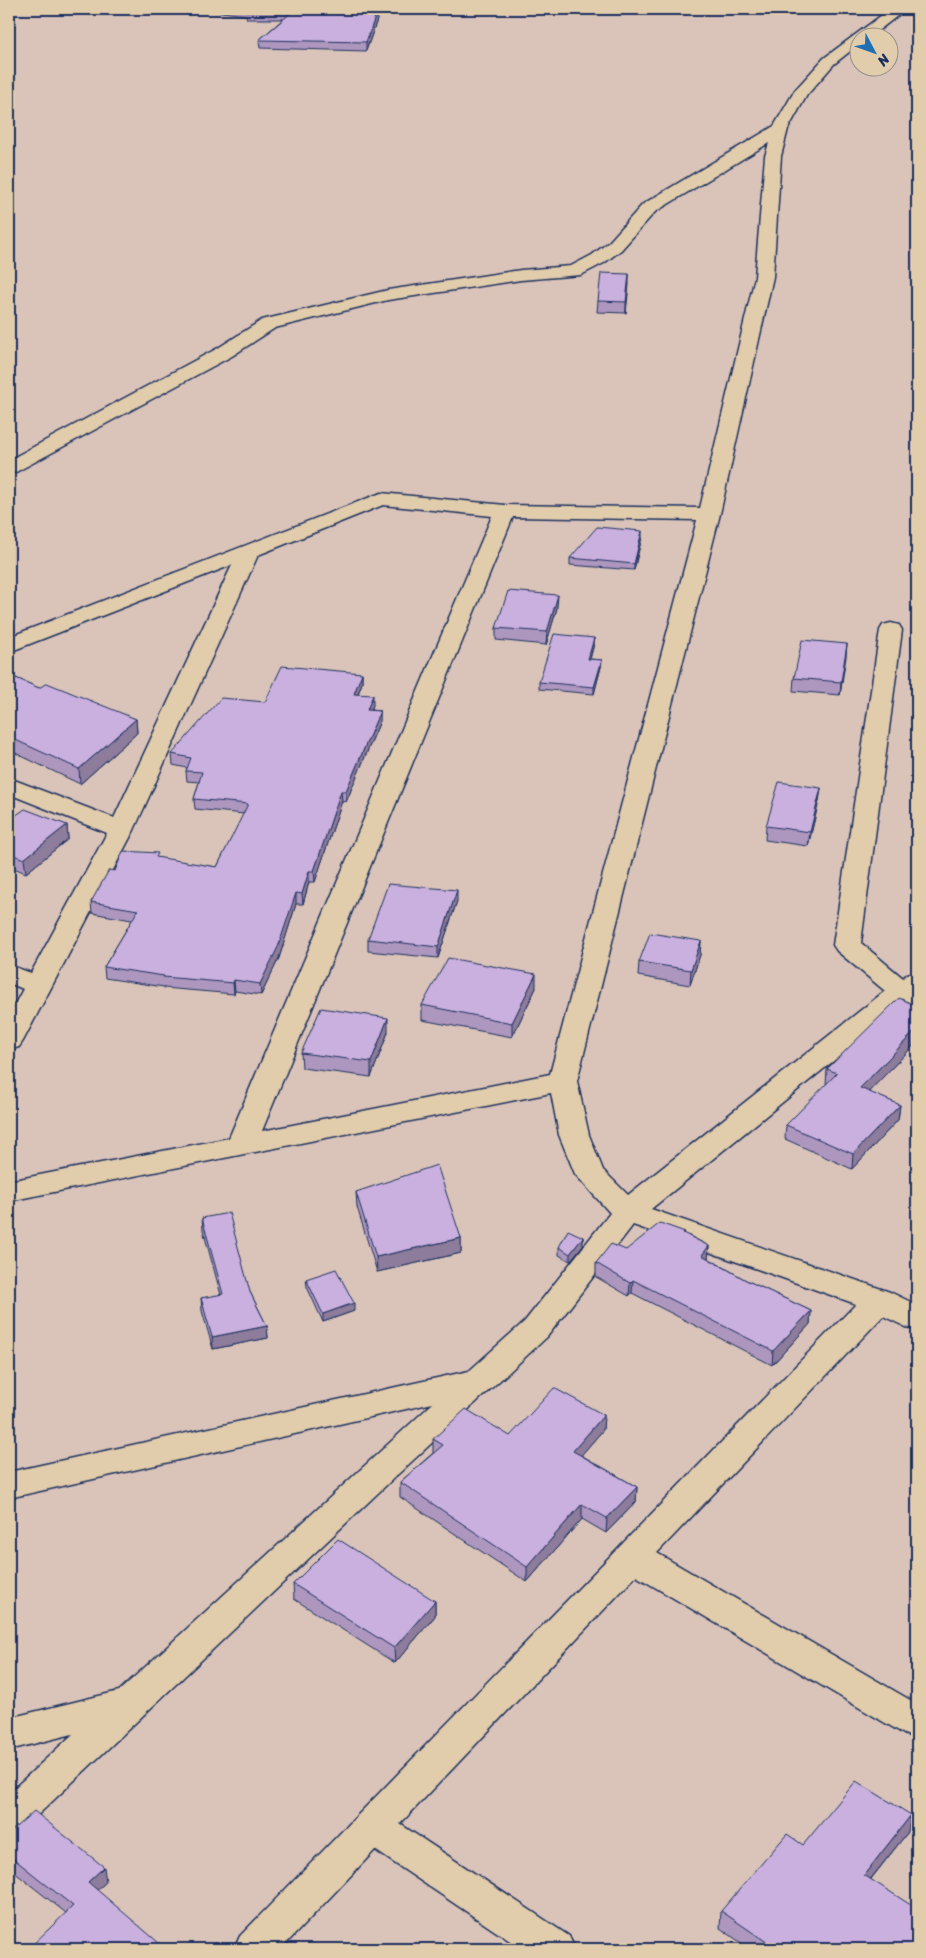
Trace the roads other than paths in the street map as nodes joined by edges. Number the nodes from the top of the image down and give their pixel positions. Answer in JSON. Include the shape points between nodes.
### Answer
{"nodes":[{"id":1,"x":899,"y":9,"type":"edge"},
{"id":2,"x":873,"y":28,"type":"edge"},
{"id":3,"x":848,"y":46,"type":"edge"},
{"id":4,"x":780,"y":129,"type":"junction"},
{"id":5,"x":57,"y":443,"type":"junction"},
{"id":6,"x":9,"y":458,"type":"edge"},
{"id":7,"x":9,"y":468,"type":"edge"},
{"id":8,"x":505,"y":511,"type":"junction"},
{"id":9,"x":709,"y":514,"type":"junction"},
{"id":10,"x":249,"y":551,"type":"junction"},
{"id":11,"x":891,"y":630,"type":"dead end"},
{"id":12,"x":9,"y":645,"type":"edge"},
{"id":13,"x":9,"y":785,"type":"edge"},
{"id":14,"x":121,"y":830,"type":"junction"},
{"id":15,"x":9,"y":973,"type":"edge"},
{"id":16,"x":38,"y":986,"type":"junction"},
{"id":17,"x":913,"y":990,"type":"edge"},
{"id":18,"x":9,"y":1041,"type":"edge"},
{"id":19,"x":563,"y":1081,"type":"junction"},
{"id":20,"x":241,"y":1145,"type":"junction"},
{"id":21,"x":9,"y":1191,"type":"edge"},
{"id":22,"x":627,"y":1212,"type":"junction"},
{"id":23,"x":879,"y":1300,"type":"junction"},
{"id":24,"x":917,"y":1319,"type":"edge"},
{"id":25,"x":479,"y":1381,"type":"junction"},
{"id":26,"x":9,"y":1485,"type":"edge"},
{"id":27,"x":632,"y":1556,"type":"junction"},
{"id":28,"x":131,"y":1703,"type":"junction"},
{"id":29,"x":917,"y":1723,"type":"edge"},
{"id":30,"x":9,"y":1734,"type":"edge"},
{"id":31,"x":9,"y":1817,"type":"edge"},
{"id":32,"x":372,"y":1827,"type":"junction"},
{"id":33,"x":254,"y":1949,"type":"edge"},
{"id":34,"x":555,"y":1949,"type":"edge"}],
"edges":[{"from":1,"to":2,"type":"street"},
{"from":3,"to":4,"type":"street","via":[[829,61],[800,93]]},
{"from":4,"to":5,"type":"street","via":[[648,208],[615,246],[575,271],[521,275],[388,295],[269,324],[225,352]]},
{"from":4,"to":9,"type":"street","via":[[773,156],[764,277]]},
{"from":5,"to":6,"type":"street"},
{"from":5,"to":7,"type":"street"},
{"from":8,"to":9,"type":"street"},
{"from":8,"to":10,"type":"street","via":[[382,499]]},
{"from":8,"to":20,"type":"street"},
{"from":9,"to":19,"type":"street"},
{"from":10,"to":12,"type":"street"},
{"from":10,"to":14,"type":"street"},
{"from":11,"to":17,"type":"street","via":[[847,946]]},
{"from":13,"to":14,"type":"street"},
{"from":14,"to":16,"type":"street"},
{"from":15,"to":16,"type":"street"},
{"from":16,"to":18,"type":"street"},
{"from":17,"to":22,"type":"street"},
{"from":19,"to":20,"type":"street"},
{"from":19,"to":22,"type":"street","via":[[574,1135],[590,1174]]},
{"from":20,"to":21,"type":"street"},
{"from":22,"to":23,"type":"street"},
{"from":22,"to":25,"type":"street","via":[[536,1329]]},
{"from":23,"to":24,"type":"street"},
{"from":23,"to":27,"type":"street"},
{"from":25,"to":26,"type":"street"},
{"from":25,"to":28,"type":"street"},
{"from":27,"to":29,"type":"street"},
{"from":27,"to":32,"type":"street"},
{"from":28,"to":30,"type":"street"},
{"from":28,"to":31,"type":"street"},
{"from":32,"to":33,"type":"street"},
{"from":32,"to":34,"type":"street"}]}
